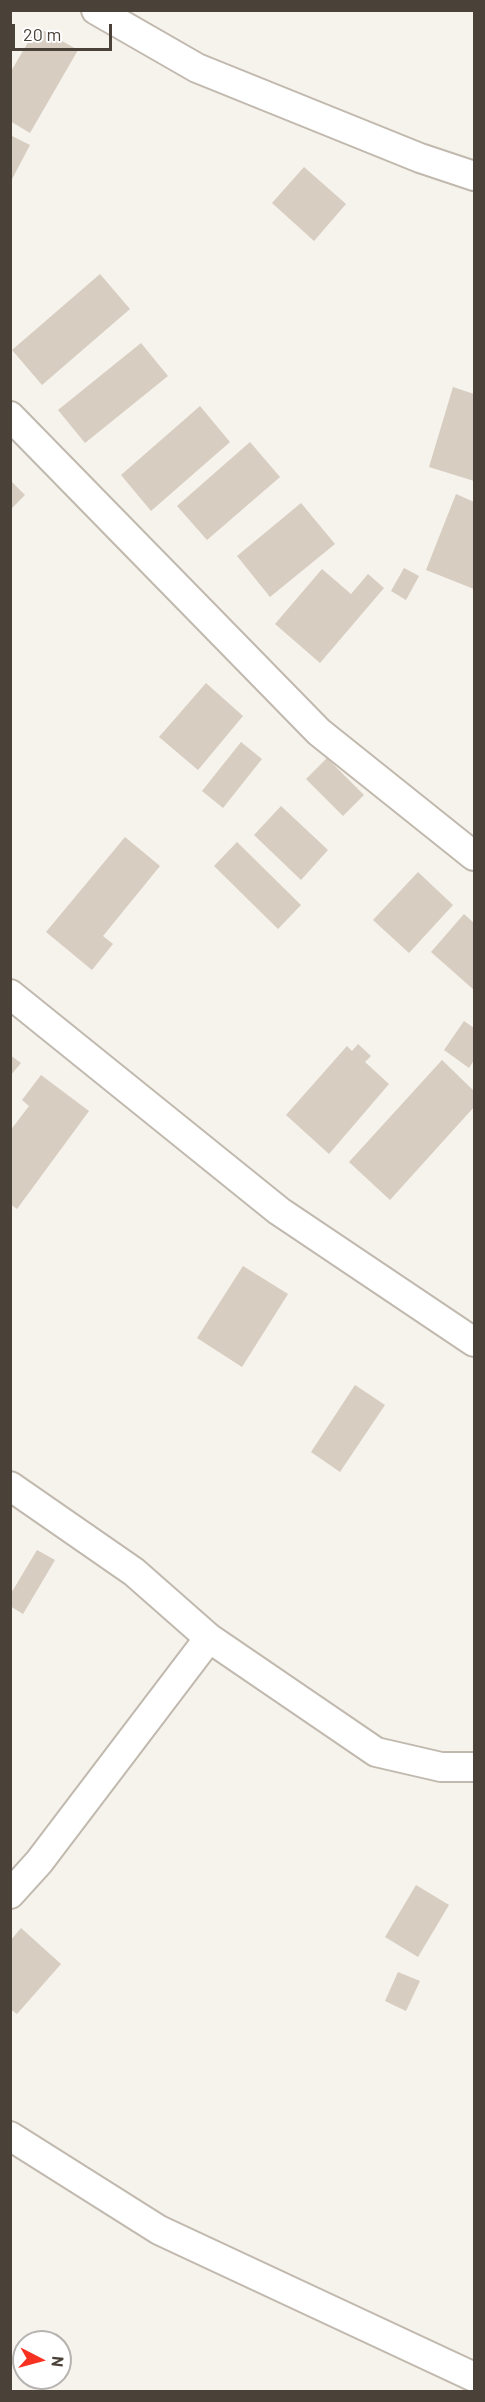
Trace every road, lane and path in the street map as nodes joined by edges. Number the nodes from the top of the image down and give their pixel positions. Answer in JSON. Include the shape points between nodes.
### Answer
{"nodes":[{"id":1,"x":96,"y":10,"type":"edge"},
{"id":2,"x":474,"y":176,"type":"edge"},
{"id":3,"x":10,"y":416,"type":"edge"},
{"id":4,"x":474,"y":856,"type":"edge"},
{"id":5,"x":10,"y":994,"type":"edge"},
{"id":6,"x":474,"y":1342,"type":"edge"},
{"id":7,"x":10,"y":1486,"type":"edge"},
{"id":8,"x":209,"y":1638,"type":"junction"},
{"id":9,"x":474,"y":1767,"type":"edge"},
{"id":10,"x":10,"y":1894,"type":"edge"},
{"id":11,"x":10,"y":2136,"type":"edge"},
{"id":12,"x":474,"y":2378,"type":"edge"}],
"edges":[{"from":1,"to":2,"type":"street","via":[[197,68]]},
{"from":3,"to":4,"type":"street","via":[[319,732]]},
{"from":5,"to":6,"type":"street","via":[[279,1211]]},
{"from":7,"to":8,"type":"street","via":[[135,1572]]},
{"from":8,"to":9,"type":"street","via":[[376,1752],[441,1767]]},
{"from":8,"to":10,"type":"street","via":[[39,1862]]},
{"from":11,"to":12,"type":"street","via":[[159,2230]]}]}
